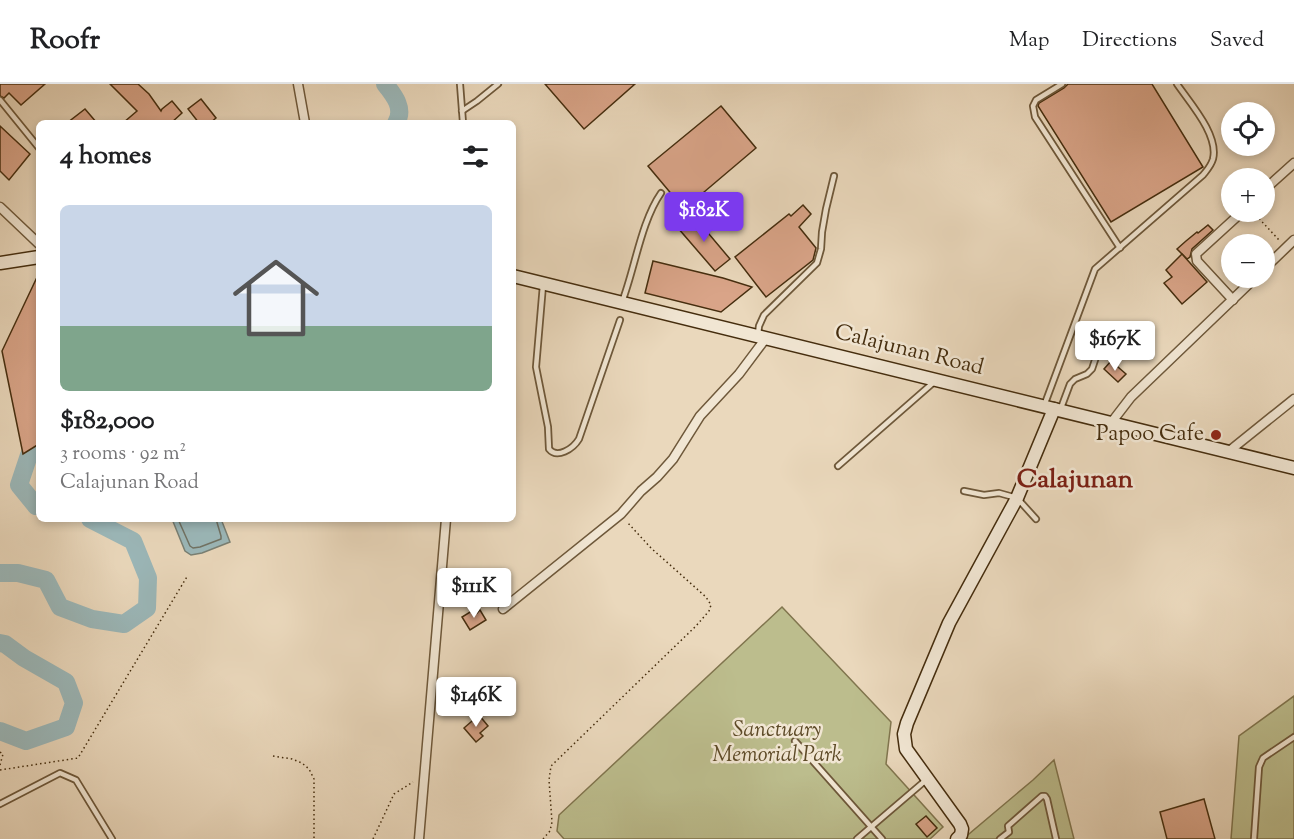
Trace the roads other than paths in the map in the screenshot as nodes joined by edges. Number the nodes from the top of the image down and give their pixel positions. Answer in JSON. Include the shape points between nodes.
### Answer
{"nodes":[{"id":1,"x":298,"y":84,"type":"edge"},
{"id":2,"x":460,"y":84,"type":"edge"},
{"id":3,"x":498,"y":84,"type":"edge"},
{"id":4,"x":1062,"y":84,"type":"edge"},
{"id":5,"x":1177,"y":84,"type":"edge"},
{"id":6,"x":0,"y":100,"type":"edge"},
{"id":7,"x":462,"y":111,"type":"junction"},
{"id":8,"x":304,"y":120,"type":"edge"},
{"id":9,"x":463,"y":120,"type":"edge"},
{"id":10,"x":36,"y":144,"type":"edge"},
{"id":11,"x":1294,"y":163,"type":"edge"},
{"id":12,"x":834,"y":176,"type":"dead end"},
{"id":13,"x":1275,"y":180,"type":"edge"},
{"id":14,"x":661,"y":193,"type":"dead end"},
{"id":15,"x":0,"y":207,"type":"edge"},
{"id":16,"x":1231,"y":222,"type":"edge"},
{"id":17,"x":1294,"y":240,"type":"edge"},
{"id":18,"x":36,"y":241,"type":"edge"},
{"id":19,"x":1120,"y":248,"type":"junction"},
{"id":20,"x":36,"y":257,"type":"edge"},
{"id":21,"x":1275,"y":258,"type":"edge"},
{"id":22,"x":0,"y":263,"type":"edge"},
{"id":23,"x":516,"y":277,"type":"edge"},
{"id":24,"x":543,"y":283,"type":"junction"},
{"id":25,"x":1246,"y":288,"type":"edge"},
{"id":26,"x":1233,"y":300,"type":"junction"},
{"id":27,"x":622,"y":302,"type":"junction"},
{"id":28,"x":620,"y":320,"type":"dead end"},
{"id":29,"x":762,"y":337,"type":"junction"},
{"id":30,"x":1097,"y":354,"type":"dead end"},
{"id":31,"x":936,"y":380,"type":"junction"},
{"id":32,"x":1294,"y":399,"type":"edge"},
{"id":33,"x":1053,"y":409,"type":"junction"},
{"id":34,"x":1111,"y":423,"type":"junction"},
{"id":35,"x":1228,"y":452,"type":"junction"},
{"id":36,"x":838,"y":466,"type":"dead end"},
{"id":37,"x":1294,"y":468,"type":"edge"},
{"id":38,"x":964,"y":491,"type":"dead end"},
{"id":39,"x":1017,"y":498,"type":"junction"},
{"id":40,"x":1036,"y":519,"type":"dead end"},
{"id":41,"x":446,"y":522,"type":"edge"},
{"id":42,"x":503,"y":609,"type":"dead end"},
{"id":43,"x":1294,"y":737,"type":"edge"},
{"id":44,"x":795,"y":741,"type":"dead end"},
{"id":45,"x":928,"y":778,"type":"junction"},
{"id":46,"x":0,"y":804,"type":"edge"},
{"id":47,"x":871,"y":827,"type":"junction"},
{"id":48,"x":1009,"y":832,"type":"junction"},
{"id":49,"x":112,"y":839,"type":"edge"},
{"id":50,"x":419,"y":839,"type":"edge"},
{"id":51,"x":857,"y":839,"type":"edge"},
{"id":52,"x":882,"y":839,"type":"edge"},
{"id":53,"x":957,"y":839,"type":"edge"},
{"id":54,"x":1000,"y":839,"type":"edge"},
{"id":55,"x":1015,"y":839,"type":"edge"},
{"id":56,"x":1056,"y":839,"type":"edge"},
{"id":57,"x":1254,"y":839,"type":"edge"}],
"edges":[{"from":1,"to":8,"type":"street"},
{"from":2,"to":7,"type":"lane"},
{"from":3,"to":7,"type":"lane"},
{"from":4,"to":19,"type":"lane","via":[[1036,100],[1035,117]]},
{"from":5,"to":19,"type":"lane","via":[[1205,123],[1214,157],[1203,175]]},
{"from":6,"to":10,"type":"lane"},
{"from":7,"to":9,"type":"lane"},
{"from":11,"to":13,"type":"street"},
{"from":12,"to":29,"type":"lane","via":[[817,263],[764,315],[759,326]]},
{"from":14,"to":27,"type":"lane","via":[[649,216]]},
{"from":15,"to":18,"type":"street"},
{"from":16,"to":26,"type":"street","via":[[1196,254],[1197,261]]},
{"from":17,"to":21,"type":"street"},
{"from":19,"to":33,"type":"lane","via":[[1092,274]]},
{"from":20,"to":22,"type":"main road"},
{"from":23,"to":24,"type":"main road","name":"Calajunan Road"},
{"from":24,"to":27,"type":"main road","name":"Calajunan Road"},
{"from":24,"to":28,"type":"lane","via":[[536,366],[549,449],[553,453],[566,450],[579,440]]},
{"from":25,"to":26,"type":"street"},
{"from":26,"to":34,"type":"street","via":[[1131,398]]},
{"from":27,"to":29,"type":"main road","name":"Calajunan Road"},
{"from":29,"to":31,"type":"main road","name":"Calajunan Road"},
{"from":29,"to":42,"type":"street","via":[[739,375],[700,416],[657,477],[621,514]]},
{"from":30,"to":33,"type":"lane","via":[[1092,369],[1070,384]]},
{"from":31,"to":33,"type":"main road","name":"Calajunan Road"},
{"from":31,"to":36,"type":"lane"},
{"from":32,"to":35,"type":"street"},
{"from":33,"to":34,"type":"main road","name":"Calajunan Road"},
{"from":33,"to":39,"type":"main road"},
{"from":34,"to":35,"type":"main road","name":"Calajunan Road"},
{"from":35,"to":37,"type":"main road","name":"Calajunan Road"},
{"from":38,"to":39,"type":"lane"},
{"from":39,"to":40,"type":"lane"},
{"from":39,"to":45,"type":"main road","via":[[949,623],[907,723],[906,749]]},
{"from":41,"to":50,"type":"street"},
{"from":43,"to":57,"type":"lane","via":[[1263,758],[1259,767]]},
{"from":44,"to":47,"type":"lane"},
{"from":45,"to":47,"type":"lane"},
{"from":45,"to":53,"type":"main road","via":[[960,824],[961,835]]},
{"from":46,"to":49,"type":"lane","via":[[60,773],[76,780]]},
{"from":47,"to":51,"type":"lane"},
{"from":47,"to":52,"type":"lane"},
{"from":48,"to":54,"type":"lane"},
{"from":48,"to":55,"type":"lane"},
{"from":48,"to":56,"type":"lane","via":[[1008,826],[1045,796]]}]}
